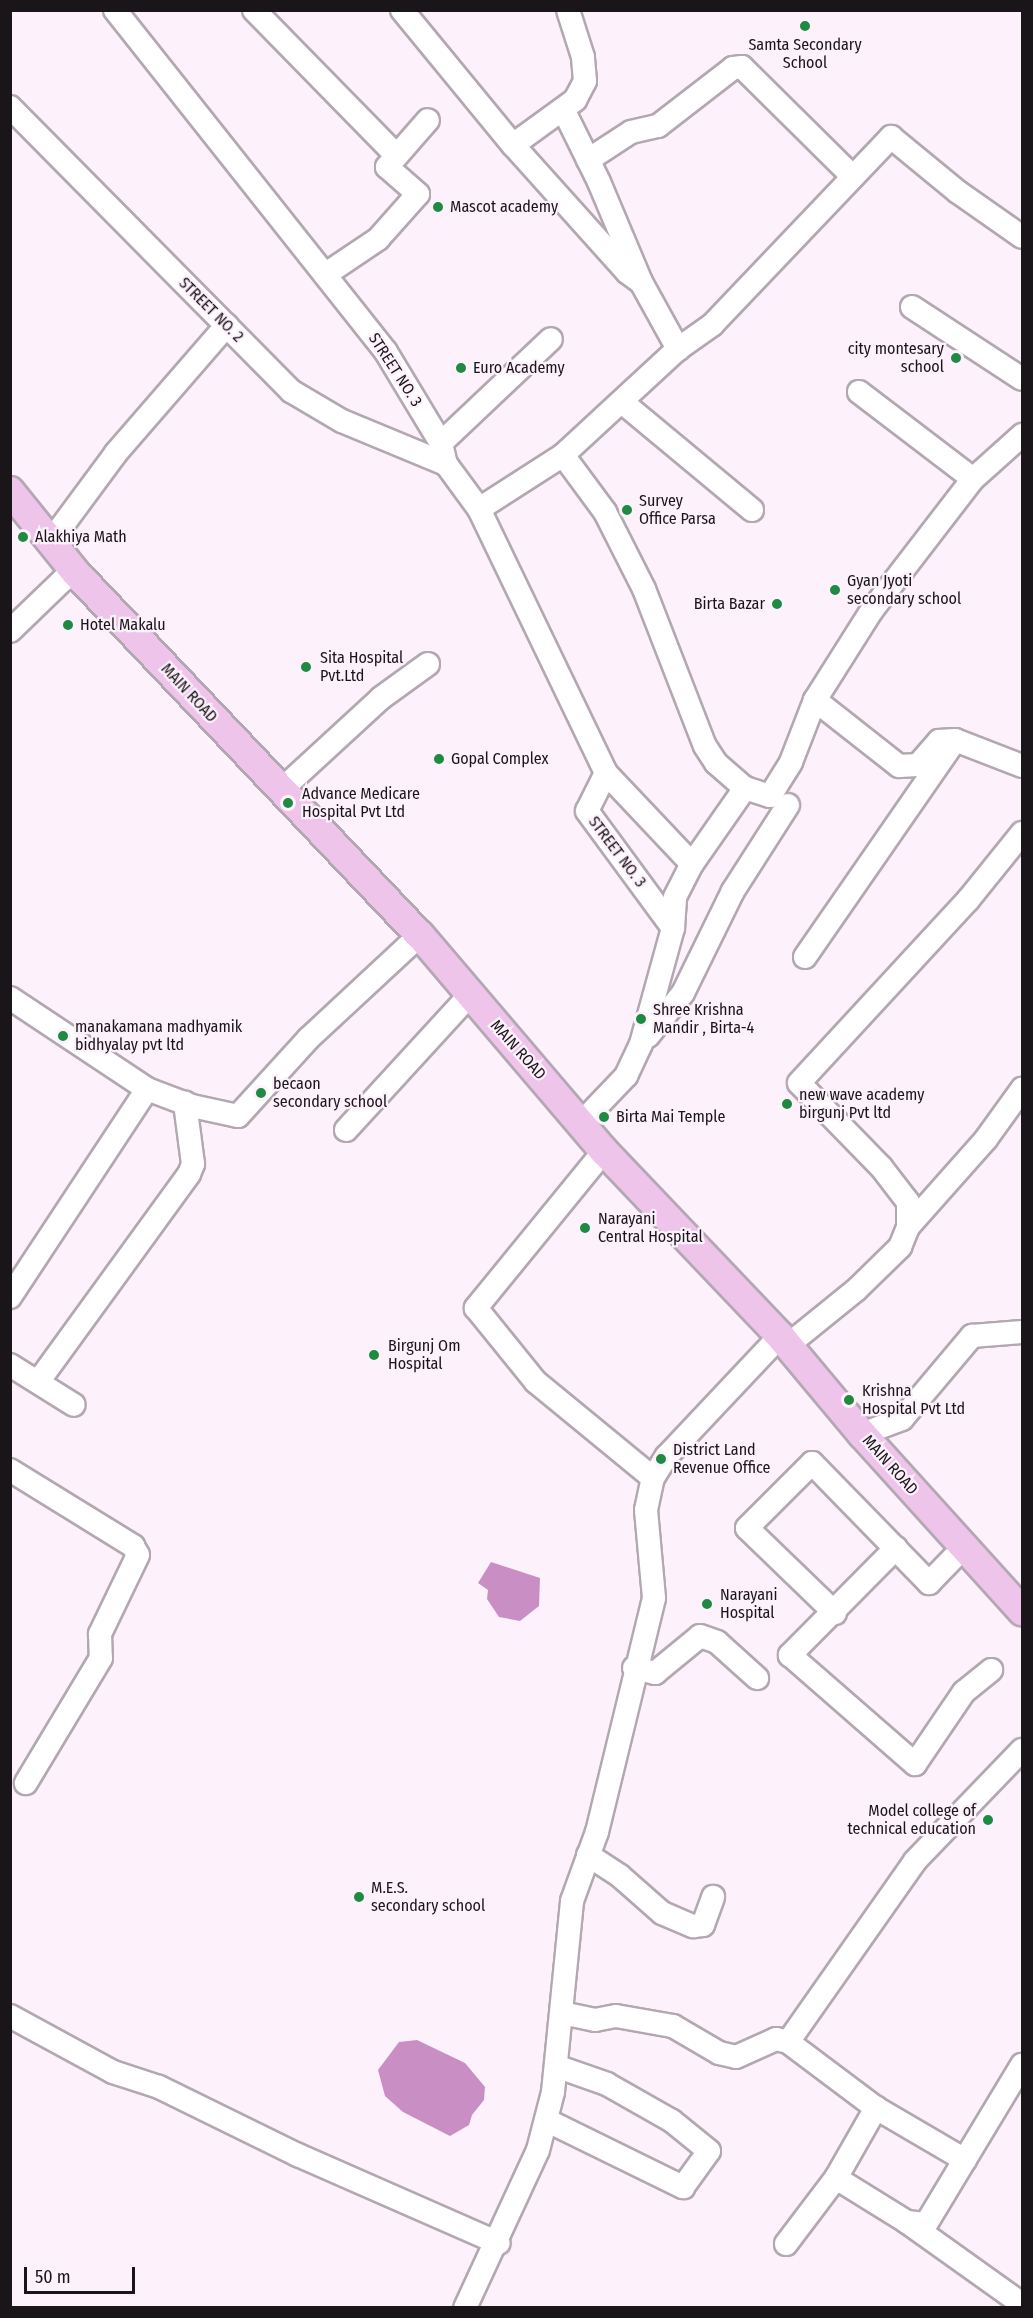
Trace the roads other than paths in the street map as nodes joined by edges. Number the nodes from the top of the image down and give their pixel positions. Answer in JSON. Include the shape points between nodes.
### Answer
{"nodes":[{"id":1,"x":115,"y":10,"type":"edge"},
{"id":2,"x":254,"y":10,"type":"edge"},
{"id":3,"x":402,"y":10,"type":"edge"},
{"id":4,"x":568,"y":10,"type":"edge"},
{"id":5,"x":10,"y":106,"type":"edge"},
{"id":6,"x":562,"y":109,"type":"junction"},
{"id":7,"x":428,"y":120,"type":"dead end"},
{"id":8,"x":513,"y":145,"type":"junction"},
{"id":9,"x":396,"y":155,"type":"junction"},
{"id":10,"x":588,"y":160,"type":"junction"},
{"id":11,"x":853,"y":177,"type":"junction"},
{"id":12,"x":1022,"y":235,"type":"edge"},
{"id":13,"x":326,"y":274,"type":"junction"},
{"id":14,"x":641,"y":282,"type":"junction"},
{"id":15,"x":912,"y":307,"type":"dead end"},
{"id":16,"x":227,"y":325,"type":"junction"},
{"id":17,"x":551,"y":339,"type":"dead end"},
{"id":18,"x":678,"y":349,"type":"junction"},
{"id":19,"x":1023,"y":379,"type":"edge"},
{"id":20,"x":859,"y":392,"type":"dead end"},
{"id":21,"x":622,"y":402,"type":"junction"},
{"id":22,"x":1023,"y":435,"type":"edge"},
{"id":23,"x":444,"y":454,"type":"junction"},
{"id":24,"x":564,"y":455,"type":"junction"},
{"id":25,"x":973,"y":479,"type":"junction"},
{"id":26,"x":10,"y":492,"type":"edge"},
{"id":27,"x":479,"y":508,"type":"junction"},
{"id":28,"x":752,"y":510,"type":"dead end"},
{"id":29,"x":51,"y":541,"type":"junction"},
{"id":30,"x":76,"y":573,"type":"junction"},
{"id":31,"x":10,"y":631,"type":"edge"},
{"id":32,"x":428,"y":664,"type":"dead end"},
{"id":33,"x":815,"y":700,"type":"junction"},
{"id":34,"x":955,"y":740,"type":"junction"},
{"id":35,"x":1023,"y":766,"type":"edge"},
{"id":36,"x":606,"y":773,"type":"junction"},
{"id":37,"x":745,"y":788,"type":"junction"},
{"id":38,"x":280,"y":791,"type":"junction"},
{"id":39,"x":788,"y":805,"type":"junction"},
{"id":40,"x":1023,"y":833,"type":"edge"},
{"id":41,"x":692,"y":864,"type":"junction"},
{"id":42,"x":673,"y":928,"type":"junction"},
{"id":43,"x":420,"y":935,"type":"junction"},
{"id":44,"x":805,"y":957,"type":"dead end"},
{"id":45,"x":469,"y":996,"type":"junction"},
{"id":46,"x":10,"y":998,"type":"edge"},
{"id":47,"x":641,"y":1044,"type":"junction"},
{"id":48,"x":147,"y":1089,"type":"junction"},
{"id":49,"x":1023,"y":1089,"type":"edge"},
{"id":50,"x":185,"y":1103,"type":"junction"},
{"id":51,"x":582,"y":1122,"type":"junction"},
{"id":52,"x":346,"y":1130,"type":"dead end"},
{"id":53,"x":604,"y":1151,"type":"junction"},
{"id":54,"x":908,"y":1227,"type":"junction"},
{"id":55,"x":12,"y":1291,"type":"edge"},
{"id":56,"x":1023,"y":1332,"type":"edge"},
{"id":57,"x":784,"y":1340,"type":"junction"},
{"id":58,"x":10,"y":1365,"type":"edge"},
{"id":59,"x":38,"y":1382,"type":"junction"},
{"id":60,"x":74,"y":1405,"type":"dead end"},
{"id":61,"x":862,"y":1434,"type":"junction"},
{"id":62,"x":10,"y":1470,"type":"edge"},
{"id":63,"x":653,"y":1478,"type":"junction"},
{"id":64,"x":964,"y":1546,"type":"junction"},
{"id":65,"x":896,"y":1548,"type":"junction"},
{"id":66,"x":1023,"y":1611,"type":"edge"},
{"id":67,"x":835,"y":1613,"type":"junction"},
{"id":68,"x":634,"y":1668,"type":"junction"},
{"id":69,"x":991,"y":1670,"type":"dead end"},
{"id":70,"x":757,"y":1678,"type":"dead end"},
{"id":71,"x":1023,"y":1750,"type":"edge"},
{"id":72,"x":26,"y":1783,"type":"dead end"},
{"id":73,"x":588,"y":1855,"type":"junction"},
{"id":74,"x":713,"y":1897,"type":"dead end"},
{"id":75,"x":562,"y":2013,"type":"junction"},
{"id":76,"x":10,"y":2016,"type":"edge"},
{"id":77,"x":788,"y":2042,"type":"junction"},
{"id":78,"x":1023,"y":2065,"type":"edge"},
{"id":79,"x":556,"y":2066,"type":"junction"},
{"id":80,"x":876,"y":2108,"type":"junction"},
{"id":81,"x":546,"y":2120,"type":"junction"},
{"id":82,"x":965,"y":2160,"type":"junction"},
{"id":83,"x":836,"y":2178,"type":"junction"},
{"id":84,"x":907,"y":2222,"type":"junction"},
{"id":85,"x":498,"y":2243,"type":"junction"},
{"id":86,"x":786,"y":2244,"type":"dead end"},
{"id":87,"x":1023,"y":2304,"type":"edge"},
{"id":88,"x":465,"y":2307,"type":"edge"}],
"edges":[{"from":1,"to":13,"type":"street","name":"STREET NO. 3"},
{"from":2,"to":9,"type":"street"},
{"from":3,"to":8,"type":"street"},
{"from":4,"to":6,"type":"street","via":[[583,57],[585,81],[575,100]]},
{"from":5,"to":16,"type":"street","name":"STREET NO. 2"},
{"from":6,"to":8,"type":"street"},
{"from":6,"to":10,"type":"street"},
{"from":7,"to":9,"type":"street"},
{"from":8,"to":14,"type":"street","via":[[627,272]]},
{"from":9,"to":13,"type":"street","via":[[387,167],[418,194],[378,239]]},
{"from":10,"to":11,"type":"street","via":[[631,132],[658,126],[733,68],[742,67]]},
{"from":10,"to":14,"type":"street"},
{"from":11,"to":12,"type":"street","via":[[891,137],[958,192]]},
{"from":11,"to":18,"type":"street","via":[[737,302]]},
{"from":13,"to":23,"type":"street","name":"STREET NO. 3","via":[[386,352]]},
{"from":14,"to":18,"type":"street"},
{"from":15,"to":19,"type":"street"},
{"from":16,"to":23,"type":"street","name":"STREET NO. 2","via":[[291,391],[317,409]]},
{"from":16,"to":29,"type":"street","via":[[116,453]]},
{"from":17,"to":23,"type":"street"},
{"from":18,"to":21,"type":"street"},
{"from":20,"to":25,"type":"street"},
{"from":21,"to":24,"type":"street"},
{"from":21,"to":28,"type":"street"},
{"from":22,"to":25,"type":"street"},
{"from":23,"to":27,"type":"street","name":"STREET NO. 3"},
{"from":24,"to":27,"type":"street"},
{"from":24,"to":37,"type":"street","via":[[605,512],[644,589],[705,746],[716,763]]},
{"from":25,"to":33,"type":"street","via":[[872,610]]},
{"from":26,"to":29,"type":"main road","name":"MAIN ROAD"},
{"from":27,"to":36,"type":"street","name":"STREET NO. 3"},
{"from":29,"to":30,"type":"main road","name":"MAIN ROAD"},
{"from":30,"to":31,"type":"street","via":[[63,580]]},
{"from":30,"to":38,"type":"main road","name":"MAIN ROAD"},
{"from":32,"to":38,"type":"street","via":[[381,698]]},
{"from":33,"to":34,"type":"street","via":[[899,766],[918,765],[939,741]]},
{"from":33,"to":39,"type":"street","via":[[791,762]]},
{"from":34,"to":35,"type":"street"},
{"from":34,"to":44,"type":"street"},
{"from":36,"to":41,"type":"street","name":"STREET NO. 3"},
{"from":36,"to":42,"type":"street","name":"STREET NO. 3","via":[[586,811]]},
{"from":37,"to":39,"type":"street"},
{"from":37,"to":41,"type":"street"},
{"from":38,"to":43,"type":"main road","name":"MAIN ROAD"},
{"from":39,"to":47,"type":"street","via":[[733,891],[683,993]]},
{"from":40,"to":54,"type":"street","via":[[968,900],[799,1083],[881,1167],[908,1202]]},
{"from":41,"to":42,"type":"street","via":[[675,897]]},
{"from":42,"to":47,"type":"street"},
{"from":43,"to":45,"type":"main road","name":"MAIN ROAD"},
{"from":43,"to":50,"type":"street","via":[[308,1039],[238,1116]]},
{"from":45,"to":51,"type":"main road","name":"MAIN ROAD"},
{"from":45,"to":52,"type":"street"},
{"from":46,"to":48,"type":"street"},
{"from":47,"to":51,"type":"street","via":[[626,1077]]},
{"from":48,"to":50,"type":"street"},
{"from":48,"to":55,"type":"street"},
{"from":49,"to":54,"type":"street","via":[[986,1139]]},
{"from":50,"to":59,"type":"street","via":[[193,1164],[189,1174]]},
{"from":51,"to":53,"type":"main road","name":"MAIN ROAD"},
{"from":53,"to":57,"type":"main road","name":"MAIN ROAD"},
{"from":53,"to":63,"type":"street","via":[[476,1308],[536,1382]]},
{"from":54,"to":57,"type":"street","via":[[893,1254]]},
{"from":56,"to":61,"type":"street","via":[[972,1336],[902,1419]]},
{"from":57,"to":61,"type":"main road","name":"MAIN ROAD"},
{"from":57,"to":63,"type":"street","via":[[667,1456]]},
{"from":58,"to":59,"type":"street"},
{"from":59,"to":60,"type":"street"},
{"from":61,"to":64,"type":"main road","name":"MAIN ROAD"},
{"from":62,"to":72,"type":"street","via":[[133,1546],[138,1555],[100,1634],[101,1658]]},
{"from":63,"to":68,"type":"street","via":[[646,1510],[654,1598]]},
{"from":64,"to":65,"type":"street","via":[[929,1583]]},
{"from":64,"to":66,"type":"main road","name":"MAIN ROAD"},
{"from":65,"to":67,"type":"street"},
{"from":65,"to":67,"type":"street","via":[[812,1463],[747,1528]]},
{"from":67,"to":69,"type":"street","via":[[790,1655],[915,1764],[964,1692]]},
{"from":68,"to":70,"type":"street","via":[[655,1673],[700,1636],[717,1642]]},
{"from":68,"to":73,"type":"street"},
{"from":71,"to":77,"type":"street","via":[[915,1861]]},
{"from":73,"to":74,"type":"street","via":[[620,1876],[662,1913],[693,1926],[703,1925]]},
{"from":73,"to":75,"type":"street","via":[[572,1901]]},
{"from":75,"to":77,"type":"street","via":[[595,2020],[616,2016],[673,2026],[719,2053],[736,2057],[776,2039]]},
{"from":75,"to":79,"type":"street"},
{"from":76,"to":85,"type":"street","via":[[113,2072],[152,2085],[298,2155]]},
{"from":77,"to":80,"type":"street"},
{"from":78,"to":82,"type":"street"},
{"from":79,"to":81,"type":"street"},
{"from":79,"to":81,"type":"street","via":[[607,2084],[672,2121],[709,2151],[683,2187]]},
{"from":80,"to":82,"type":"street"},
{"from":80,"to":83,"type":"street"},
{"from":81,"to":85,"type":"street","via":[[538,2150]]},
{"from":82,"to":84,"type":"street","via":[[926,2224]]},
{"from":83,"to":84,"type":"street"},
{"from":83,"to":86,"type":"street"},
{"from":84,"to":87,"type":"street"},
{"from":85,"to":88,"type":"street"}]}
